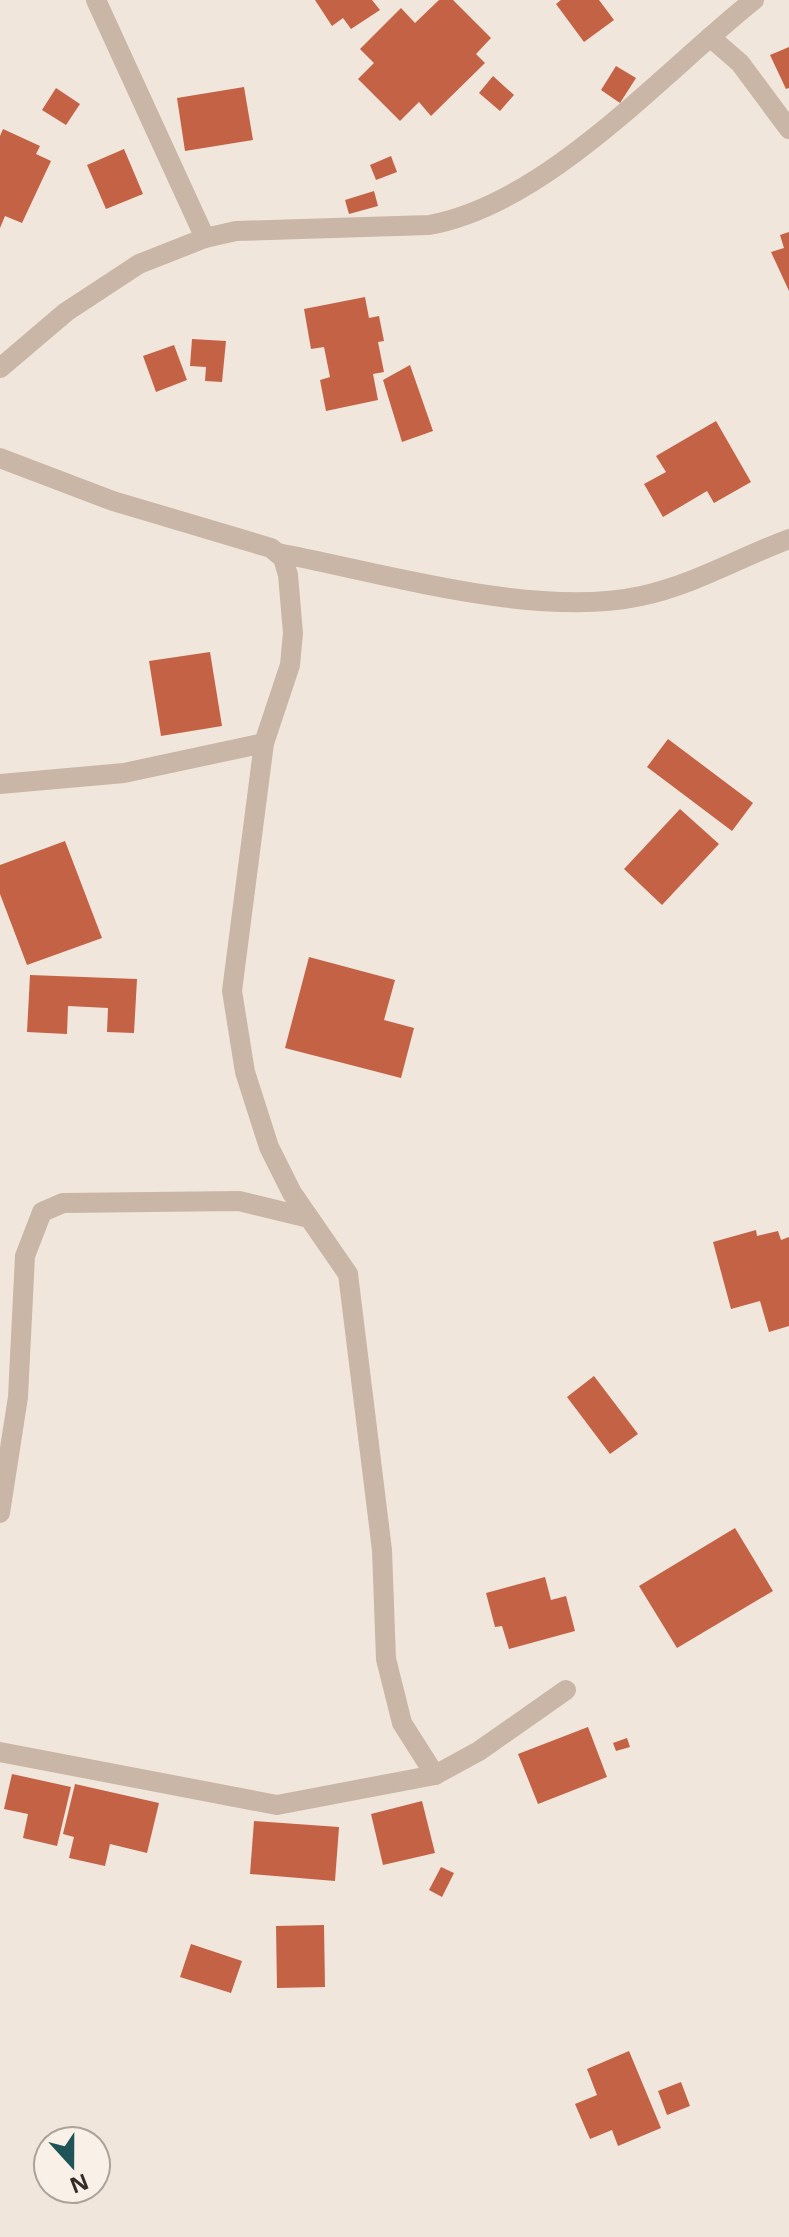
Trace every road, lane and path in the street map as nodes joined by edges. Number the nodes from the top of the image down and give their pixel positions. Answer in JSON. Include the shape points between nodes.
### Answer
{"nodes":[{"id":1,"x":96,"y":0,"type":"edge"},
{"id":2,"x":754,"y":0,"type":"edge"},
{"id":3,"x":710,"y":37,"type":"junction"},
{"id":4,"x":789,"y":129,"type":"edge"},
{"id":5,"x":205,"y":238,"type":"junction"},
{"id":6,"x":0,"y":368,"type":"edge"},
{"id":7,"x":0,"y":458,"type":"edge"},
{"id":8,"x":789,"y":539,"type":"edge"},
{"id":9,"x":278,"y":553,"type":"junction"},
{"id":10,"x":264,"y":743,"type":"junction"},
{"id":11,"x":0,"y":784,"type":"edge"},
{"id":12,"x":309,"y":1218,"type":"junction"},
{"id":13,"x":0,"y":1513,"type":"edge"},
{"id":14,"x":566,"y":1690,"type":"dead end"},
{"id":15,"x":0,"y":1752,"type":"edge"},
{"id":16,"x":435,"y":1775,"type":"junction"}],
"edges":[{"from":1,"to":5,"type":"street"},
{"from":2,"to":3,"type":"street"},
{"from":3,"to":4,"type":"street","via":[[756,82]]},
{"from":3,"to":5,"type":"street","via":[[533,183],[479,212],[429,225],[236,231]]},
{"from":5,"to":6,"type":"street","via":[[139,264],[66,312]]},
{"from":7,"to":9,"type":"street","via":[[113,501]]},
{"from":8,"to":9,"type":"street","via":[[665,588],[610,601],[507,598]]},
{"from":9,"to":10,"type":"street","via":[[288,575],[293,633],[290,665]]},
{"from":10,"to":11,"type":"street","via":[[124,773]]},
{"from":10,"to":12,"type":"street","via":[[232,991],[245,1072],[269,1147]]},
{"from":12,"to":13,"type":"street","via":[[239,1201],[63,1203],[42,1212],[25,1256],[18,1397]]},
{"from":12,"to":16,"type":"street","via":[[348,1274],[382,1550],[386,1659],[402,1723]]},
{"from":14,"to":16,"type":"street"},
{"from":15,"to":16,"type":"street","via":[[262,1804]]}]}
